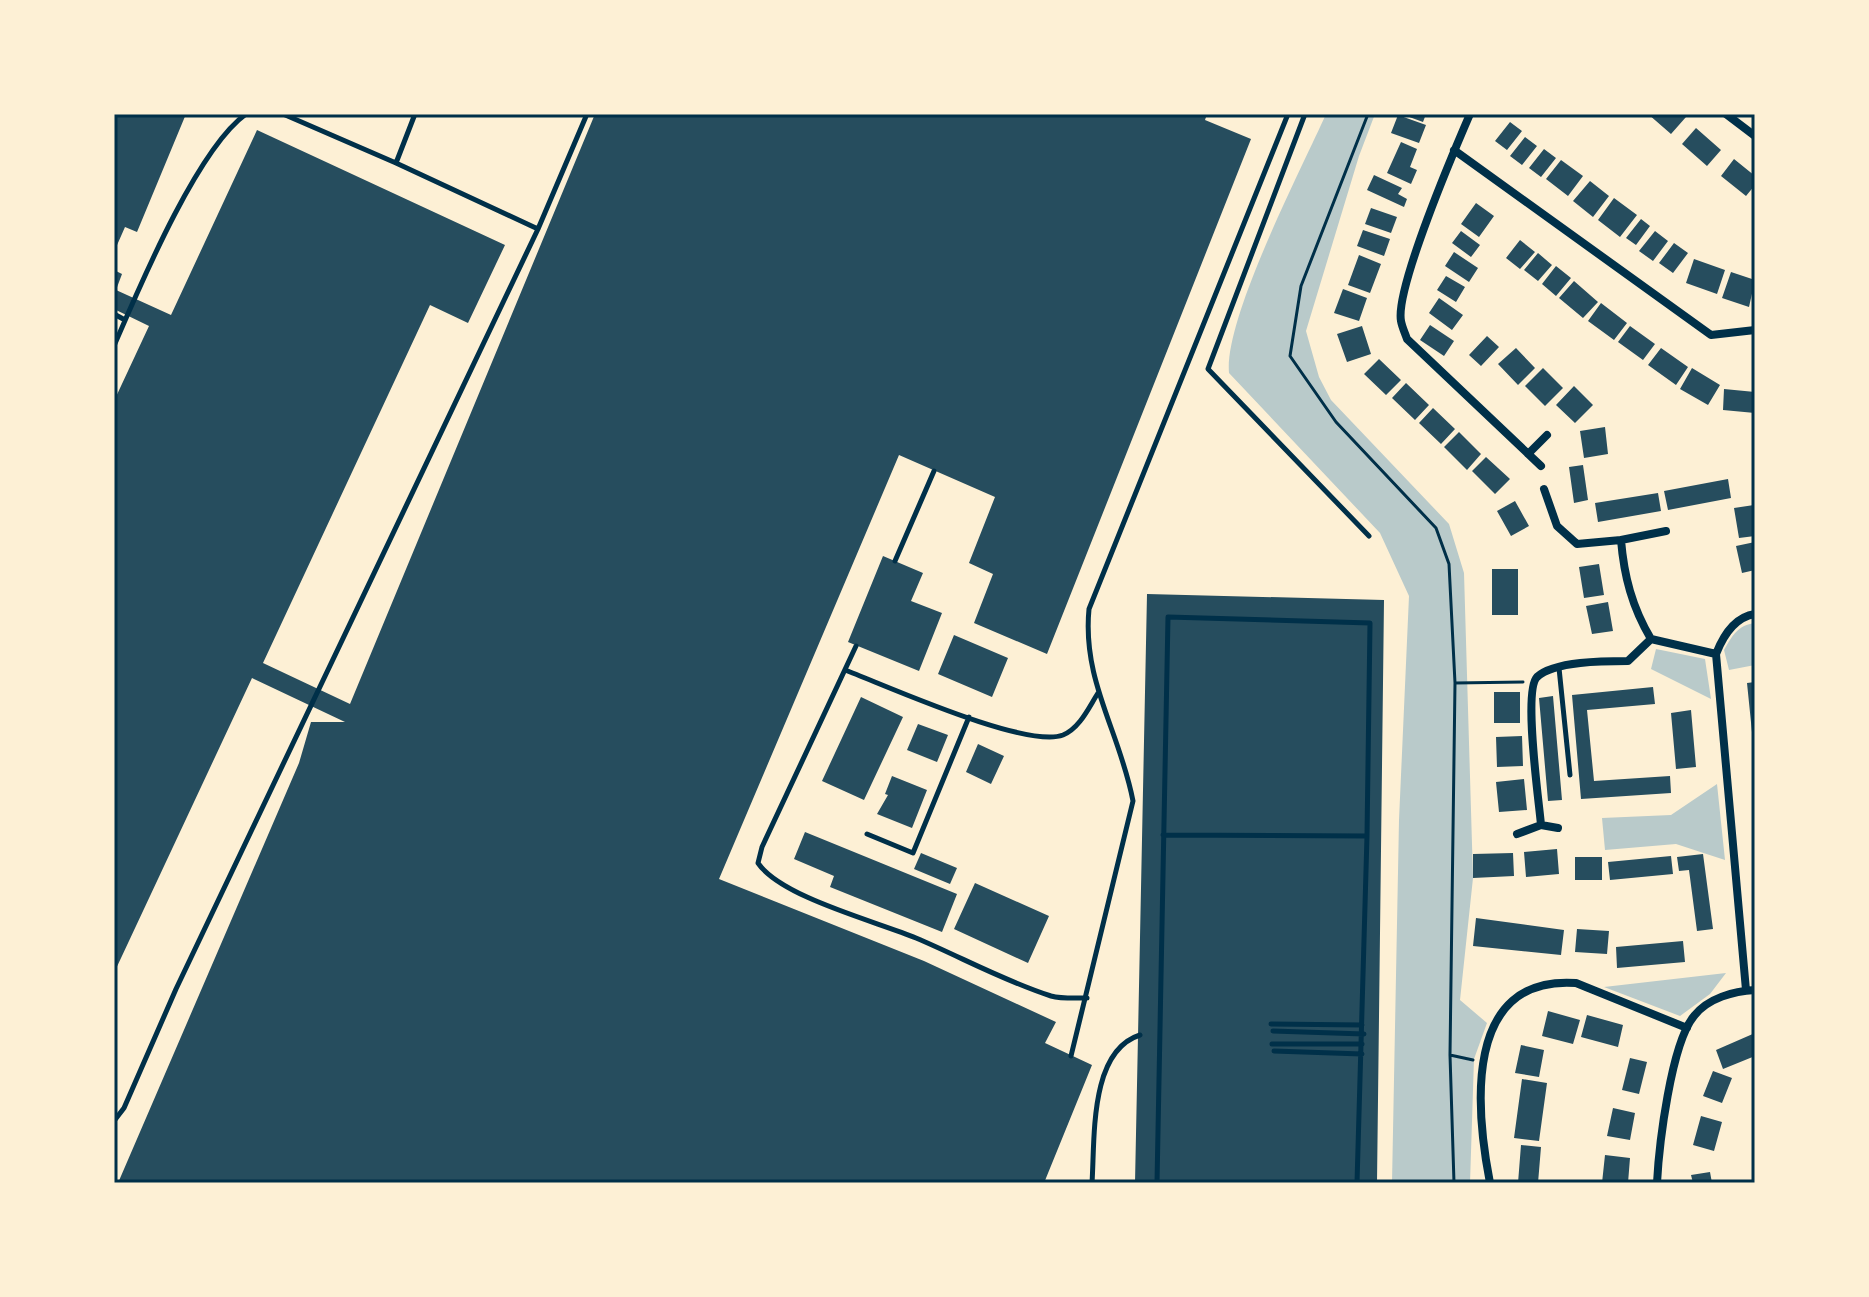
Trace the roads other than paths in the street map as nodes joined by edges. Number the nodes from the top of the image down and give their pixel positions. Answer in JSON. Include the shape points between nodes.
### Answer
{"nodes":[{"id":1,"x":246,"y":114,"type":"edge"},
{"id":2,"x":283,"y":114,"type":"edge"},
{"id":3,"x":415,"y":114,"type":"edge"},
{"id":4,"x":587,"y":114,"type":"edge"},
{"id":5,"x":1288,"y":114,"type":"edge"},
{"id":6,"x":1305,"y":114,"type":"edge"},
{"id":7,"x":1470,"y":114,"type":"edge"},
{"id":8,"x":1726,"y":114,"type":"edge"},
{"id":9,"x":1755,"y":136,"type":"edge"},
{"id":10,"x":1454,"y":150,"type":"junction"},
{"id":11,"x":396,"y":163,"type":"junction"},
{"id":12,"x":538,"y":229,"type":"junction"},
{"id":13,"x":114,"y":314,"type":"edge"},
{"id":14,"x":125,"y":320,"type":"junction"},
{"id":15,"x":1755,"y":330,"type":"edge"},
{"id":16,"x":114,"y":346,"type":"edge"},
{"id":17,"x":1547,"y":435,"type":"dead end"},
{"id":18,"x":1528,"y":454,"type":"junction"},
{"id":19,"x":1541,"y":466,"type":"dead end"},
{"id":20,"x":934,"y":471,"type":"dead end"},
{"id":21,"x":1544,"y":489,"type":"dead end"},
{"id":22,"x":1666,"y":531,"type":"dead end"},
{"id":23,"x":1369,"y":536,"type":"dead end"},
{"id":24,"x":1621,"y":540,"type":"junction"},
{"id":25,"x":895,"y":561,"type":"dead end"},
{"id":26,"x":1755,"y":614,"type":"edge"},
{"id":27,"x":1651,"y":639,"type":"junction"},
{"id":28,"x":856,"y":646,"type":"dead end"},
{"id":29,"x":1716,"y":654,"type":"junction"},
{"id":30,"x":1559,"y":668,"type":"junction"},
{"id":31,"x":845,"y":670,"type":"junction"},
{"id":32,"x":1098,"y":692,"type":"junction"},
{"id":33,"x":969,"y":717,"type":"junction"},
{"id":34,"x":1570,"y":775,"type":"dead end"},
{"id":35,"x":1541,"y":825,"type":"junction"},
{"id":36,"x":1558,"y":828,"type":"dead end"},
{"id":37,"x":867,"y":834,"type":"dead end"},
{"id":38,"x":1517,"y":834,"type":"dead end"},
{"id":39,"x":1163,"y":835,"type":"junction"},
{"id":40,"x":1367,"y":836,"type":"junction"},
{"id":41,"x":1751,"y":990,"type":"edge"},
{"id":42,"x":1087,"y":998,"type":"junction"},
{"id":43,"x":1362,"y":1025,"type":"junction"},
{"id":44,"x":1687,"y":1028,"type":"junction"},
{"id":45,"x":1364,"y":1034,"type":"junction"},
{"id":46,"x":1140,"y":1035,"type":"dead end"},
{"id":47,"x":1272,"y":1044,"type":"dead end"},
{"id":48,"x":1362,"y":1044,"type":"junction"},
{"id":49,"x":1274,"y":1051,"type":"dead end"},
{"id":50,"x":1362,"y":1054,"type":"junction"},
{"id":51,"x":1071,"y":1056,"type":"dead end"},
{"id":52,"x":114,"y":1121,"type":"edge"},
{"id":53,"x":1092,"y":1183,"type":"edge"},
{"id":54,"x":1157,"y":1183,"type":"edge"},
{"id":55,"x":1357,"y":1183,"type":"edge"},
{"id":56,"x":1490,"y":1183,"type":"edge"},
{"id":57,"x":1657,"y":1183,"type":"edge"}],
"edges":[{"from":1,"to":14,"type":"lane","via":[[203,161]]},
{"from":2,"to":11,"type":"lane"},
{"from":3,"to":11,"type":"lane"},
{"from":4,"to":12,"type":"lane"},
{"from":5,"to":32,"type":"lane","via":[[1089,609],[1086,643]]},
{"from":6,"to":23,"type":"lane","via":[[1208,369]]},
{"from":7,"to":10,"type":"street"},
{"from":8,"to":9,"type":"street"},
{"from":10,"to":15,"type":"street","via":[[1711,335]]},
{"from":10,"to":18,"type":"street","via":[[1409,278],[1400,320],[1407,339]]},
{"from":11,"to":12,"type":"lane"},
{"from":12,"to":52,"type":"lane"},
{"from":13,"to":14,"type":"lane"},
{"from":14,"to":16,"type":"lane"},
{"from":17,"to":18,"type":"street"},
{"from":18,"to":19,"type":"street"},
{"from":20,"to":25,"type":"lane"},
{"from":21,"to":24,"type":"street","via":[[1557,526],[1577,544]]},
{"from":22,"to":24,"type":"street"},
{"from":24,"to":27,"type":"street","via":[[1635,612]]},
{"from":26,"to":29,"type":"street","via":[[1745,615],[1723,635]]},
{"from":27,"to":29,"type":"street"},
{"from":27,"to":30,"type":"street","via":[[1628,661]]},
{"from":28,"to":31,"type":"lane"},
{"from":29,"to":41,"type":"street"},
{"from":30,"to":34,"type":"lane"},
{"from":30,"to":35,"type":"street","via":[[1533,682],[1531,727]]},
{"from":31,"to":33,"type":"lane"},
{"from":31,"to":42,"type":"lane","via":[[762,847],[758,863],[767,876],[1029,988],[1055,997]]},
{"from":32,"to":33,"type":"lane","via":[[1083,718],[1063,735],[1041,736]]},
{"from":32,"to":42,"type":"lane","via":[[1126,765],[1133,801]]},
{"from":33,"to":37,"type":"lane","via":[[913,853]]},
{"from":35,"to":36,"type":"street"},
{"from":35,"to":38,"type":"street"},
{"from":39,"to":40,"type":"lane"},
{"from":39,"to":40,"type":"lane","via":[[1168,617],[1370,623]]},
{"from":39,"to":54,"type":"lane"},
{"from":40,"to":43,"type":"lane"},
{"from":41,"to":44,"type":"street","via":[[1705,1006]]},
{"from":42,"to":51,"type":"lane"},
{"from":43,"to":45,"type":"lane"},
{"from":43,"to":45,"type":"lane","via":[[1272,1028]]},
{"from":44,"to":56,"type":"street","via":[[1576,983],[1562,982],[1514,1002],[1491,1033],[1482,1061],[1478,1113]]},
{"from":44,"to":57,"type":"street","via":[[1663,1128]]},
{"from":45,"to":48,"type":"lane"},
{"from":46,"to":53,"type":"lane","via":[[1116,1048],[1097,1094]]},
{"from":47,"to":48,"type":"lane"},
{"from":48,"to":50,"type":"lane"},
{"from":49,"to":50,"type":"lane"},
{"from":50,"to":55,"type":"lane"}]}
